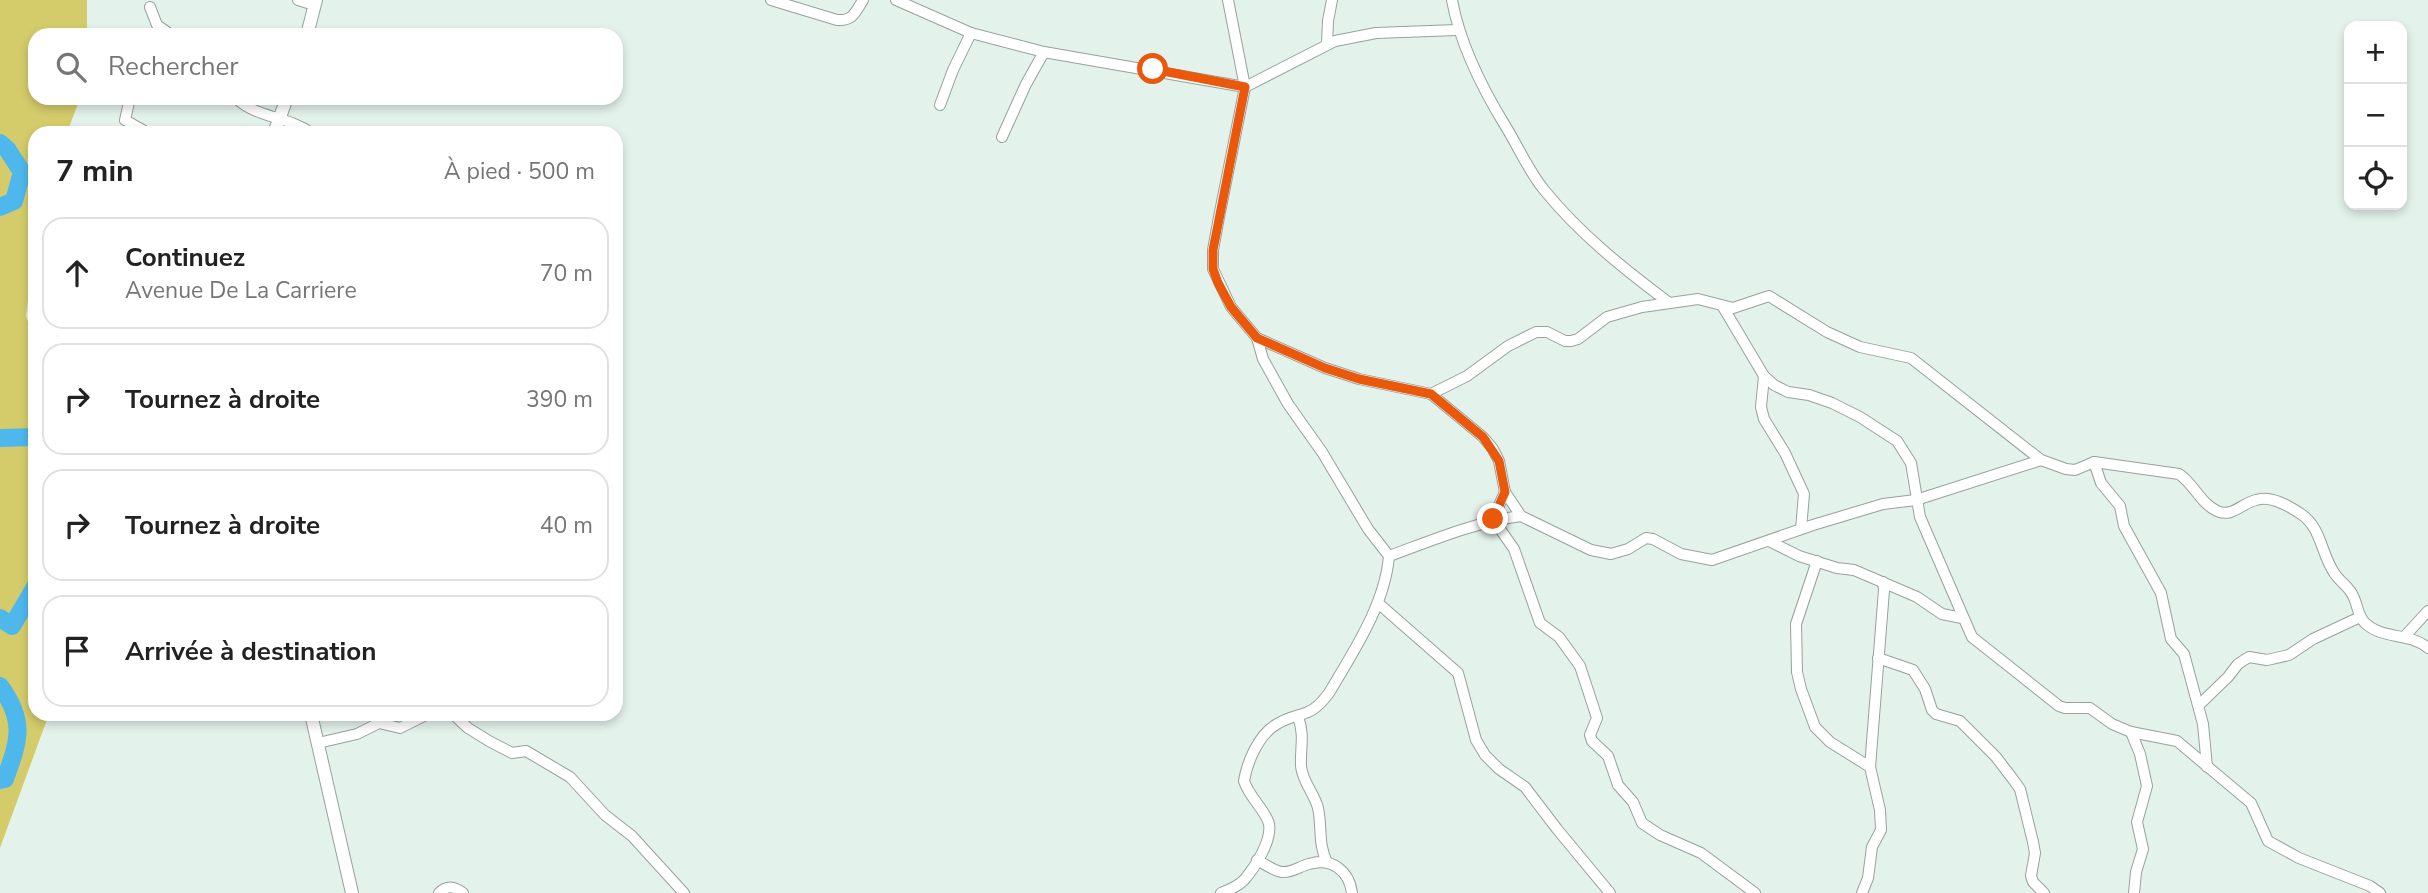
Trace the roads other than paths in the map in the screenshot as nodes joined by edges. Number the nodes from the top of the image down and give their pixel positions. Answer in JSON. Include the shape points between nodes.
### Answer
{"nodes":[{"id":1,"x":298,"y":0,"type":"edge"},
{"id":2,"x":771,"y":0,"type":"edge"},
{"id":3,"x":863,"y":0,"type":"edge"},
{"id":4,"x":896,"y":0,"type":"edge"},
{"id":5,"x":1228,"y":0,"type":"edge"},
{"id":6,"x":1332,"y":0,"type":"edge"},
{"id":7,"x":1452,"y":0,"type":"edge"},
{"id":8,"x":315,"y":2,"type":"edge"},
{"id":9,"x":150,"y":7,"type":"dead end"},
{"id":10,"x":160,"y":28,"type":"edge"},
{"id":11,"x":309,"y":28,"type":"edge"},
{"id":12,"x":1457,"y":30,"type":"junction"},
{"id":13,"x":971,"y":33,"type":"junction"},
{"id":14,"x":1327,"y":43,"type":"junction"},
{"id":15,"x":1044,"y":52,"type":"junction"},
{"id":16,"x":1245,"y":87,"type":"junction"},
{"id":17,"x":128,"y":105,"type":"edge"},
{"id":18,"x":245,"y":105,"type":"edge"},
{"id":19,"x":284,"y":105,"type":"edge"},
{"id":20,"x":940,"y":105,"type":"dead end"},
{"id":21,"x":280,"y":117,"type":"junction"},
{"id":22,"x":136,"y":126,"type":"edge"},
{"id":23,"x":277,"y":126,"type":"edge"},
{"id":24,"x":297,"y":126,"type":"edge"},
{"id":25,"x":1002,"y":137,"type":"dead end"},
{"id":26,"x":1668,"y":302,"type":"junction"},
{"id":27,"x":1723,"y":307,"type":"junction"},
{"id":28,"x":1257,"y":338,"type":"junction"},
{"id":29,"x":1764,"y":376,"type":"junction"},
{"id":30,"x":1431,"y":394,"type":"junction"},
{"id":31,"x":2041,"y":460,"type":"junction"},
{"id":32,"x":2094,"y":463,"type":"junction"},
{"id":33,"x":1505,"y":492,"type":"junction"},
{"id":34,"x":1916,"y":500,"type":"junction"},
{"id":35,"x":1521,"y":516,"type":"junction"},
{"id":36,"x":1493,"y":519,"type":"junction"},
{"id":37,"x":1801,"y":529,"type":"junction"},
{"id":38,"x":1769,"y":541,"type":"junction"},
{"id":39,"x":1390,"y":556,"type":"junction"},
{"id":40,"x":1816,"y":561,"type":"junction"},
{"id":41,"x":1883,"y":582,"type":"junction"},
{"id":42,"x":1378,"y":603,"type":"junction"},
{"id":43,"x":2428,"y":611,"type":"edge"},
{"id":44,"x":2360,"y":617,"type":"junction"},
{"id":45,"x":1962,"y":618,"type":"junction"},
{"id":46,"x":2404,"y":637,"type":"junction"},
{"id":47,"x":2428,"y":648,"type":"edge"},
{"id":48,"x":1878,"y":658,"type":"junction"},
{"id":49,"x":2199,"y":705,"type":"junction"},
{"id":50,"x":1298,"y":717,"type":"junction"},
{"id":51,"x":313,"y":721,"type":"edge"},
{"id":52,"x":414,"y":721,"type":"edge"},
{"id":53,"x":460,"y":721,"type":"edge"},
{"id":54,"x":2131,"y":732,"type":"junction"},
{"id":55,"x":318,"y":743,"type":"junction"},
{"id":56,"x":2207,"y":767,"type":"junction"},
{"id":57,"x":1870,"y":768,"type":"junction"},
{"id":58,"x":1257,"y":860,"type":"junction"},
{"id":59,"x":1327,"y":862,"type":"junction"},
{"id":60,"x":2368,"y":889,"type":"edge"},
{"id":61,"x":352,"y":893,"type":"edge"},
{"id":62,"x":439,"y":893,"type":"edge"},
{"id":63,"x":463,"y":893,"type":"edge"},
{"id":64,"x":684,"y":893,"type":"edge"},
{"id":65,"x":1221,"y":893,"type":"edge"},
{"id":66,"x":1352,"y":893,"type":"edge"},
{"id":67,"x":1610,"y":893,"type":"edge"},
{"id":68,"x":1755,"y":893,"type":"edge"},
{"id":69,"x":1862,"y":893,"type":"edge"},
{"id":70,"x":2044,"y":893,"type":"edge"},
{"id":71,"x":2134,"y":893,"type":"edge"},
{"id":72,"x":2380,"y":893,"type":"edge"}],
"edges":[{"from":1,"to":8,"type":"street"},
{"from":2,"to":3,"type":"street","via":[[837,20],[851,19]]},
{"from":4,"to":13,"type":"street"},
{"from":5,"to":16,"type":"street"},
{"from":6,"to":14,"type":"street"},
{"from":7,"to":12,"type":"street"},
{"from":8,"to":11,"type":"street"},
{"from":9,"to":10,"type":"street"},
{"from":12,"to":14,"type":"street","via":[[1376,33]]},
{"from":12,"to":26,"type":"street","via":[[1484,93],[1546,192],[1615,261]]},
{"from":13,"to":15,"type":"street"},
{"from":13,"to":20,"type":"street"},
{"from":14,"to":16,"type":"street"},
{"from":15,"to":16,"type":"street"},
{"from":15,"to":25,"type":"street"},
{"from":16,"to":28,"type":"street","via":[[1213,269],[1231,307]]},
{"from":17,"to":22,"type":"street","via":[[125,120]]},
{"from":18,"to":21,"type":"street"},
{"from":19,"to":21,"type":"street"},
{"from":21,"to":23,"type":"street"},
{"from":21,"to":24,"type":"street"},
{"from":26,"to":27,"type":"street","via":[[1698,299]]},
{"from":26,"to":30,"type":"street","via":[[1607,317],[1571,341],[1536,332]]},
{"from":27,"to":29,"type":"street"},
{"from":27,"to":31,"type":"street","via":[[1769,296],[1860,347],[1911,358]]},
{"from":28,"to":30,"type":"street","via":[[1359,379]]},
{"from":28,"to":39,"type":"street","via":[[1262,359],[1288,404]]},
{"from":29,"to":34,"type":"street","via":[[1788,392],[1832,403],[1897,442],[1911,463]]},
{"from":29,"to":37,"type":"street","via":[[1763,419],[1804,494]]},
{"from":30,"to":33,"type":"street","via":[[1493,449]]},
{"from":31,"to":32,"type":"street","via":[[2066,470]]},
{"from":31,"to":34,"type":"street"},
{"from":32,"to":44,"type":"street","via":[[2179,474],[2207,504],[2225,513],[2265,498],[2289,507],[2310,522],[2333,571],[2354,597]]},
{"from":32,"to":49,"type":"street","via":[[2161,593],[2169,634],[2185,654]]},
{"from":33,"to":35,"type":"street"},
{"from":33,"to":36,"type":"street"},
{"from":34,"to":37,"type":"street"},
{"from":34,"to":45,"type":"street"},
{"from":35,"to":36,"type":"street"},
{"from":35,"to":38,"type":"street","via":[[1591,550],[1611,554],[1646,538],[1681,554],[1712,560]]},
{"from":36,"to":39,"type":"street"},
{"from":36,"to":68,"type":"street","via":[[1514,549],[1540,623],[1559,636],[1580,666],[1597,718],[1590,736],[1608,756],[1618,785],[1633,802],[1642,823],[1701,853]]},
{"from":37,"to":38,"type":"street"},
{"from":38,"to":40,"type":"street"},
{"from":39,"to":42,"type":"street"},
{"from":40,"to":41,"type":"street","via":[[1854,569]]},
{"from":40,"to":57,"type":"street","via":[[1796,624],[1801,690],[1815,727]]},
{"from":41,"to":45,"type":"street","via":[[1942,614]]},
{"from":41,"to":48,"type":"street"},
{"from":42,"to":50,"type":"street","via":[[1329,693],[1318,707]]},
{"from":42,"to":67,"type":"street","via":[[1458,673],[1476,740],[1485,755],[1525,787]]},
{"from":43,"to":46,"type":"street"},
{"from":44,"to":46,"type":"street","via":[[2382,633]]},
{"from":44,"to":49,"type":"street","via":[[2289,654],[2267,660],[2249,657],[2238,663]]},
{"from":45,"to":54,"type":"street","via":[[1981,646],[2059,706],[2090,708]]},
{"from":46,"to":47,"type":"street"},
{"from":48,"to":57,"type":"street"},
{"from":48,"to":70,"type":"street","via":[[1913,670],[1932,710],[1961,721],[2020,789],[2034,842],[2031,876]]},
{"from":49,"to":56,"type":"street"},
{"from":50,"to":58,"type":"street","via":[[1268,731],[1246,770],[1247,790],[1269,825]]},
{"from":50,"to":59,"type":"street","via":[[1302,773],[1314,794]]},
{"from":51,"to":55,"type":"street"},
{"from":52,"to":55,"type":"street","via":[[400,728],[379,723],[357,734]]},
{"from":53,"to":64,"type":"street","via":[[489,741],[512,752],[526,751],[570,777]]},
{"from":54,"to":56,"type":"street","via":[[2177,741]]},
{"from":54,"to":71,"type":"street","via":[[2147,786],[2137,822],[2143,849]]},
{"from":55,"to":61,"type":"street"},
{"from":56,"to":60,"type":"street","via":[[2251,803],[2268,841]]},
{"from":57,"to":69,"type":"street","via":[[1881,830],[1872,847]]},
{"from":58,"to":59,"type":"street","via":[[1281,872]]},
{"from":58,"to":65,"type":"street","via":[[1244,880]]},
{"from":59,"to":66,"type":"street","via":[[1342,869]]},
{"from":60,"to":72,"type":"street"},
{"from":62,"to":63,"type":"street","via":[[449,887]]}]}
